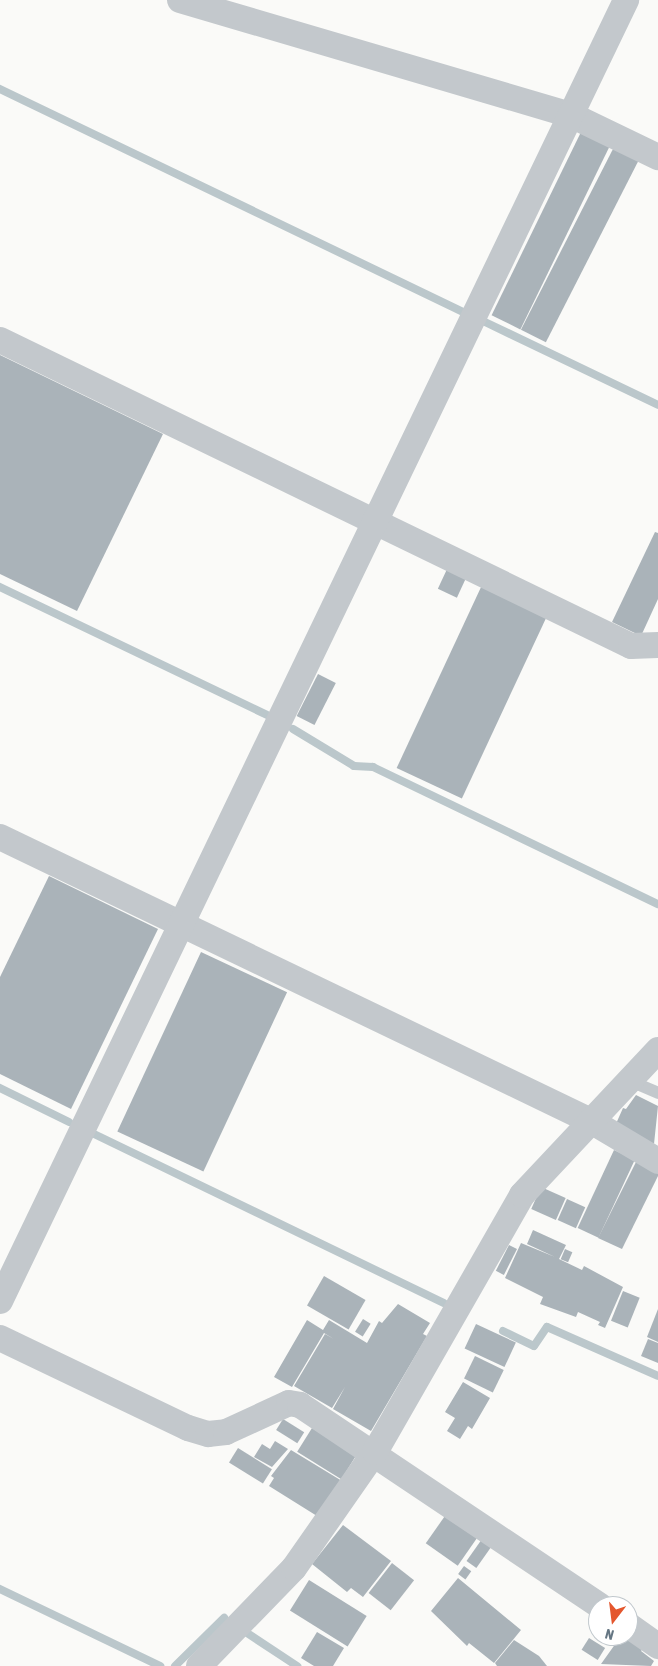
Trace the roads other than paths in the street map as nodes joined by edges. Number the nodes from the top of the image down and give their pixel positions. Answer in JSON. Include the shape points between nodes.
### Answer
{"nodes":[{"id":1,"x":180,"y":0,"type":"edge"},
{"id":2,"x":626,"y":0,"type":"edge"},
{"id":3,"x":572,"y":115,"type":"junction"},
{"id":4,"x":658,"y":157,"type":"edge"},
{"id":5,"x":0,"y":340,"type":"edge"},
{"id":6,"x":376,"y":522,"type":"junction"},
{"id":7,"x":658,"y":644,"type":"edge"},
{"id":8,"x":0,"y":837,"type":"edge"},
{"id":9,"x":182,"y":924,"type":"junction"},
{"id":10,"x":658,"y":1050,"type":"edge"},
{"id":11,"x":628,"y":1080,"type":"junction"},
{"id":12,"x":658,"y":1093,"type":"edge"},
{"id":13,"x":591,"y":1121,"type":"junction"},
{"id":14,"x":658,"y":1161,"type":"edge"},
{"id":15,"x":0,"y":1301,"type":"edge"},
{"id":16,"x":0,"y":1338,"type":"edge"},
{"id":17,"x":375,"y":1452,"type":"junction"},
{"id":18,"x":588,"y":1598,"type":"edge"},
{"id":19,"x":638,"y":1632,"type":"edge"},
{"id":20,"x":658,"y":1646,"type":"edge"},
{"id":21,"x":199,"y":1666,"type":"edge"}],
"edges":[{"from":1,"to":3,"type":"street"},
{"from":2,"to":3,"type":"street"},
{"from":3,"to":4,"type":"street"},
{"from":3,"to":6,"type":"street"},
{"from":5,"to":6,"type":"street"},
{"from":6,"to":7,"type":"street","via":[[631,646]]},
{"from":6,"to":9,"type":"street"},
{"from":8,"to":9,"type":"street"},
{"from":9,"to":13,"type":"street"},
{"from":9,"to":15,"type":"street"},
{"from":10,"to":11,"type":"street"},
{"from":11,"to":12,"type":"lane"},
{"from":11,"to":13,"type":"street"},
{"from":13,"to":14,"type":"street"},
{"from":13,"to":17,"type":"street","via":[[522,1195]]},
{"from":16,"to":17,"type":"street","via":[[188,1428],[208,1434],[226,1432],[288,1403],[300,1405]]},
{"from":17,"to":18,"type":"street"},
{"from":17,"to":21,"type":"street","via":[[294,1568]]},
{"from":19,"to":20,"type":"street"}]}
